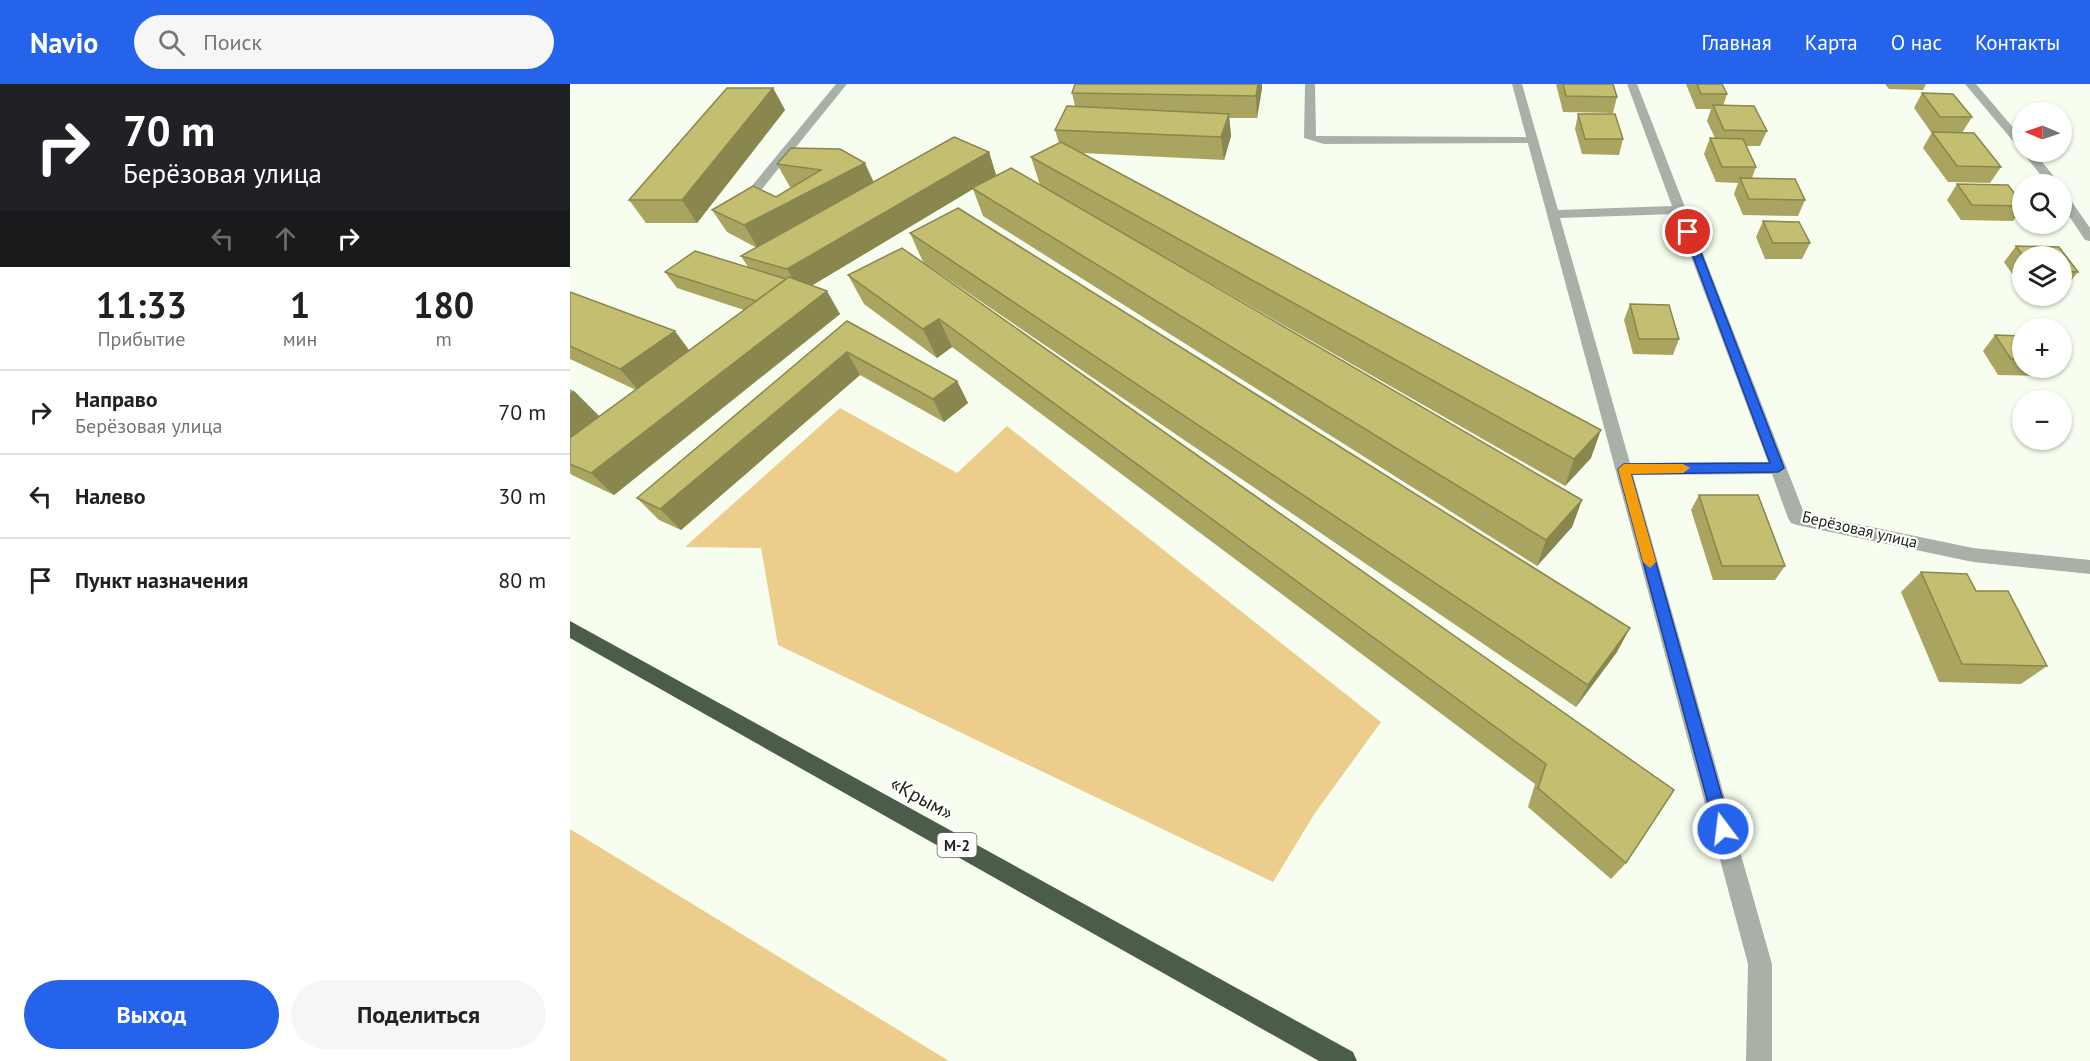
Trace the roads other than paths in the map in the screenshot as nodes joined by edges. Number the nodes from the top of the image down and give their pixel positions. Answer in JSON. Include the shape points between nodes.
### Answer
{"nodes":[{"id":1,"x":842,"y":84,"type":"edge"},
{"id":2,"x":1310,"y":84,"type":"edge"},
{"id":3,"x":1517,"y":84,"type":"edge"},
{"id":4,"x":1632,"y":84,"type":"edge"},
{"id":5,"x":1970,"y":84,"type":"edge"},
{"id":6,"x":2012,"y":133,"type":"edge"},
{"id":7,"x":1533,"y":140,"type":"junction"},
{"id":8,"x":2036,"y":162,"type":"edge"},
{"id":9,"x":2046,"y":174,"type":"edge"},
{"id":10,"x":745,"y":202,"type":"edge"},
{"id":11,"x":1680,"y":210,"type":"junction"},
{"id":12,"x":2072,"y":211,"type":"edge"},
{"id":13,"x":1553,"y":214,"type":"junction"},
{"id":14,"x":2090,"y":237,"type":"edge"},
{"id":15,"x":1778,"y":468,"type":"junction"},
{"id":16,"x":1624,"y":469,"type":"junction"},
{"id":17,"x":2090,"y":567,"type":"edge"},
{"id":18,"x":570,"y":629,"type":"edge"},
{"id":19,"x":1344,"y":1061,"type":"edge"},
{"id":20,"x":1759,"y":1061,"type":"edge"}],
"edges":[{"from":1,"to":10,"type":"street"},
{"from":2,"to":7,"type":"street","via":[[1310,138]]},
{"from":3,"to":7,"type":"street"},
{"from":4,"to":11,"type":"street"},
{"from":5,"to":6,"type":"street"},
{"from":7,"to":13,"type":"street"},
{"from":8,"to":9,"type":"street"},
{"from":11,"to":13,"type":"street"},
{"from":11,"to":15,"type":"street"},
{"from":12,"to":14,"type":"street"},
{"from":13,"to":16,"type":"street"},
{"from":15,"to":16,"type":"street"},
{"from":15,"to":17,"type":"street","name":"Берёзовая улица","via":[[1797,518],[1972,555]]},
{"from":16,"to":20,"type":"street","via":[[1760,964]]},
{"from":18,"to":19,"type":"highway","name":"«Крым»","number":"М-2"}]}
